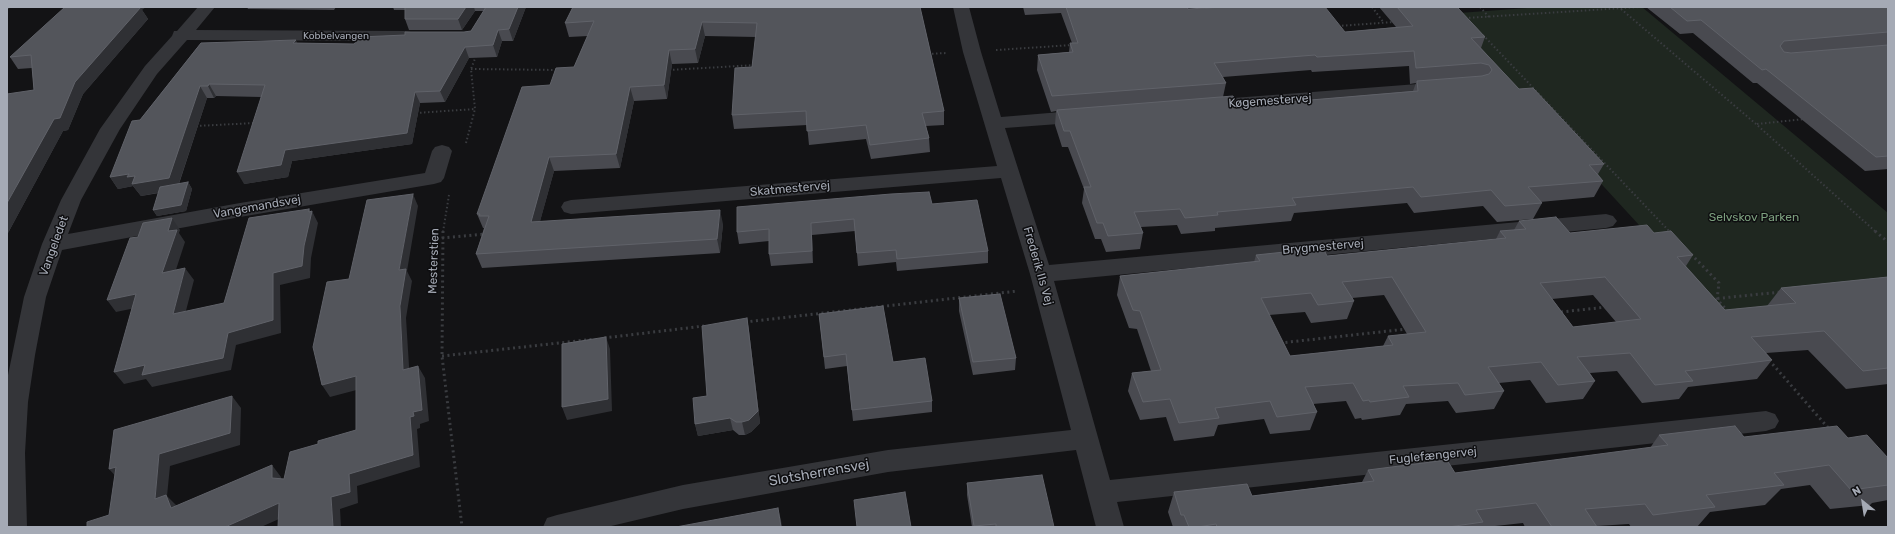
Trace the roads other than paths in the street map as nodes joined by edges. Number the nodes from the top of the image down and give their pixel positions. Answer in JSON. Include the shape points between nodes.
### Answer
{"nodes":[{"id":1,"x":207,"y":7,"type":"edge"},
{"id":2,"x":961,"y":7,"type":"edge"},
{"id":3,"x":180,"y":36,"type":"junction"},
{"id":4,"x":420,"y":36,"type":"edge"},
{"id":5,"x":1459,"y":86,"type":"edge"},
{"id":6,"x":1191,"y":107,"type":"edge"},
{"id":7,"x":1105,"y":114,"type":"edge"},
{"id":8,"x":994,"y":123,"type":"junction"},
{"id":9,"x":442,"y":151,"type":"dead end"},
{"id":10,"x":1010,"y":171,"type":"junction"},
{"id":11,"x":571,"y":207,"type":"dead end"},
{"id":12,"x":1606,"y":221,"type":"dead end"},
{"id":13,"x":53,"y":244,"type":"junction"},
{"id":14,"x":1042,"y":281,"type":"junction"},
{"id":15,"x":1766,"y":421,"type":"dead end"},
{"id":16,"x":1085,"y":439,"type":"junction"},
{"id":17,"x":1100,"y":492,"type":"junction"},
{"id":18,"x":13,"y":527,"type":"edge"},
{"id":19,"x":557,"y":527,"type":"edge"},
{"id":20,"x":1110,"y":527,"type":"edge"}],
"edges":[{"from":1,"to":3,"type":"street","name":"Vangeledet"},
{"from":2,"to":8,"type":"street","name":"Frederik IIs Vej"},
{"from":3,"to":4,"type":"street","name":"Kobbelvangen"},
{"from":3,"to":13,"type":"street","name":"Vangeledet","via":[[137,88],[110,129],[71,200]]},
{"from":5,"to":6,"type":"street","name":"Køgemestervej"},
{"from":7,"to":8,"type":"street"},
{"from":8,"to":10,"type":"street","name":"Frederik IIs Vej"},
{"from":9,"to":13,"type":"street","name":"Vangemandsvej","via":[[434,178]]},
{"from":10,"to":11,"type":"street","name":"Skatmestervej"},
{"from":10,"to":14,"type":"street","name":"Frederik IIs Vej"},
{"from":12,"to":14,"type":"street","name":"Brygmestervej"},
{"from":13,"to":18,"type":"street","name":"Vangeledet","via":[[35,297],[22,354],[12,453]]},
{"from":14,"to":16,"type":"street","name":"Frederik IIs Vej"},
{"from":15,"to":17,"type":"street","name":"Fuglefængervej"},
{"from":16,"to":17,"type":"street","name":"Frederik IIs Vej"},
{"from":16,"to":19,"type":"street","name":"Slotsherrensvej","via":[[888,461],[683,497]]},
{"from":17,"to":20,"type":"street","name":"Frederik IIs Vej"}]}
